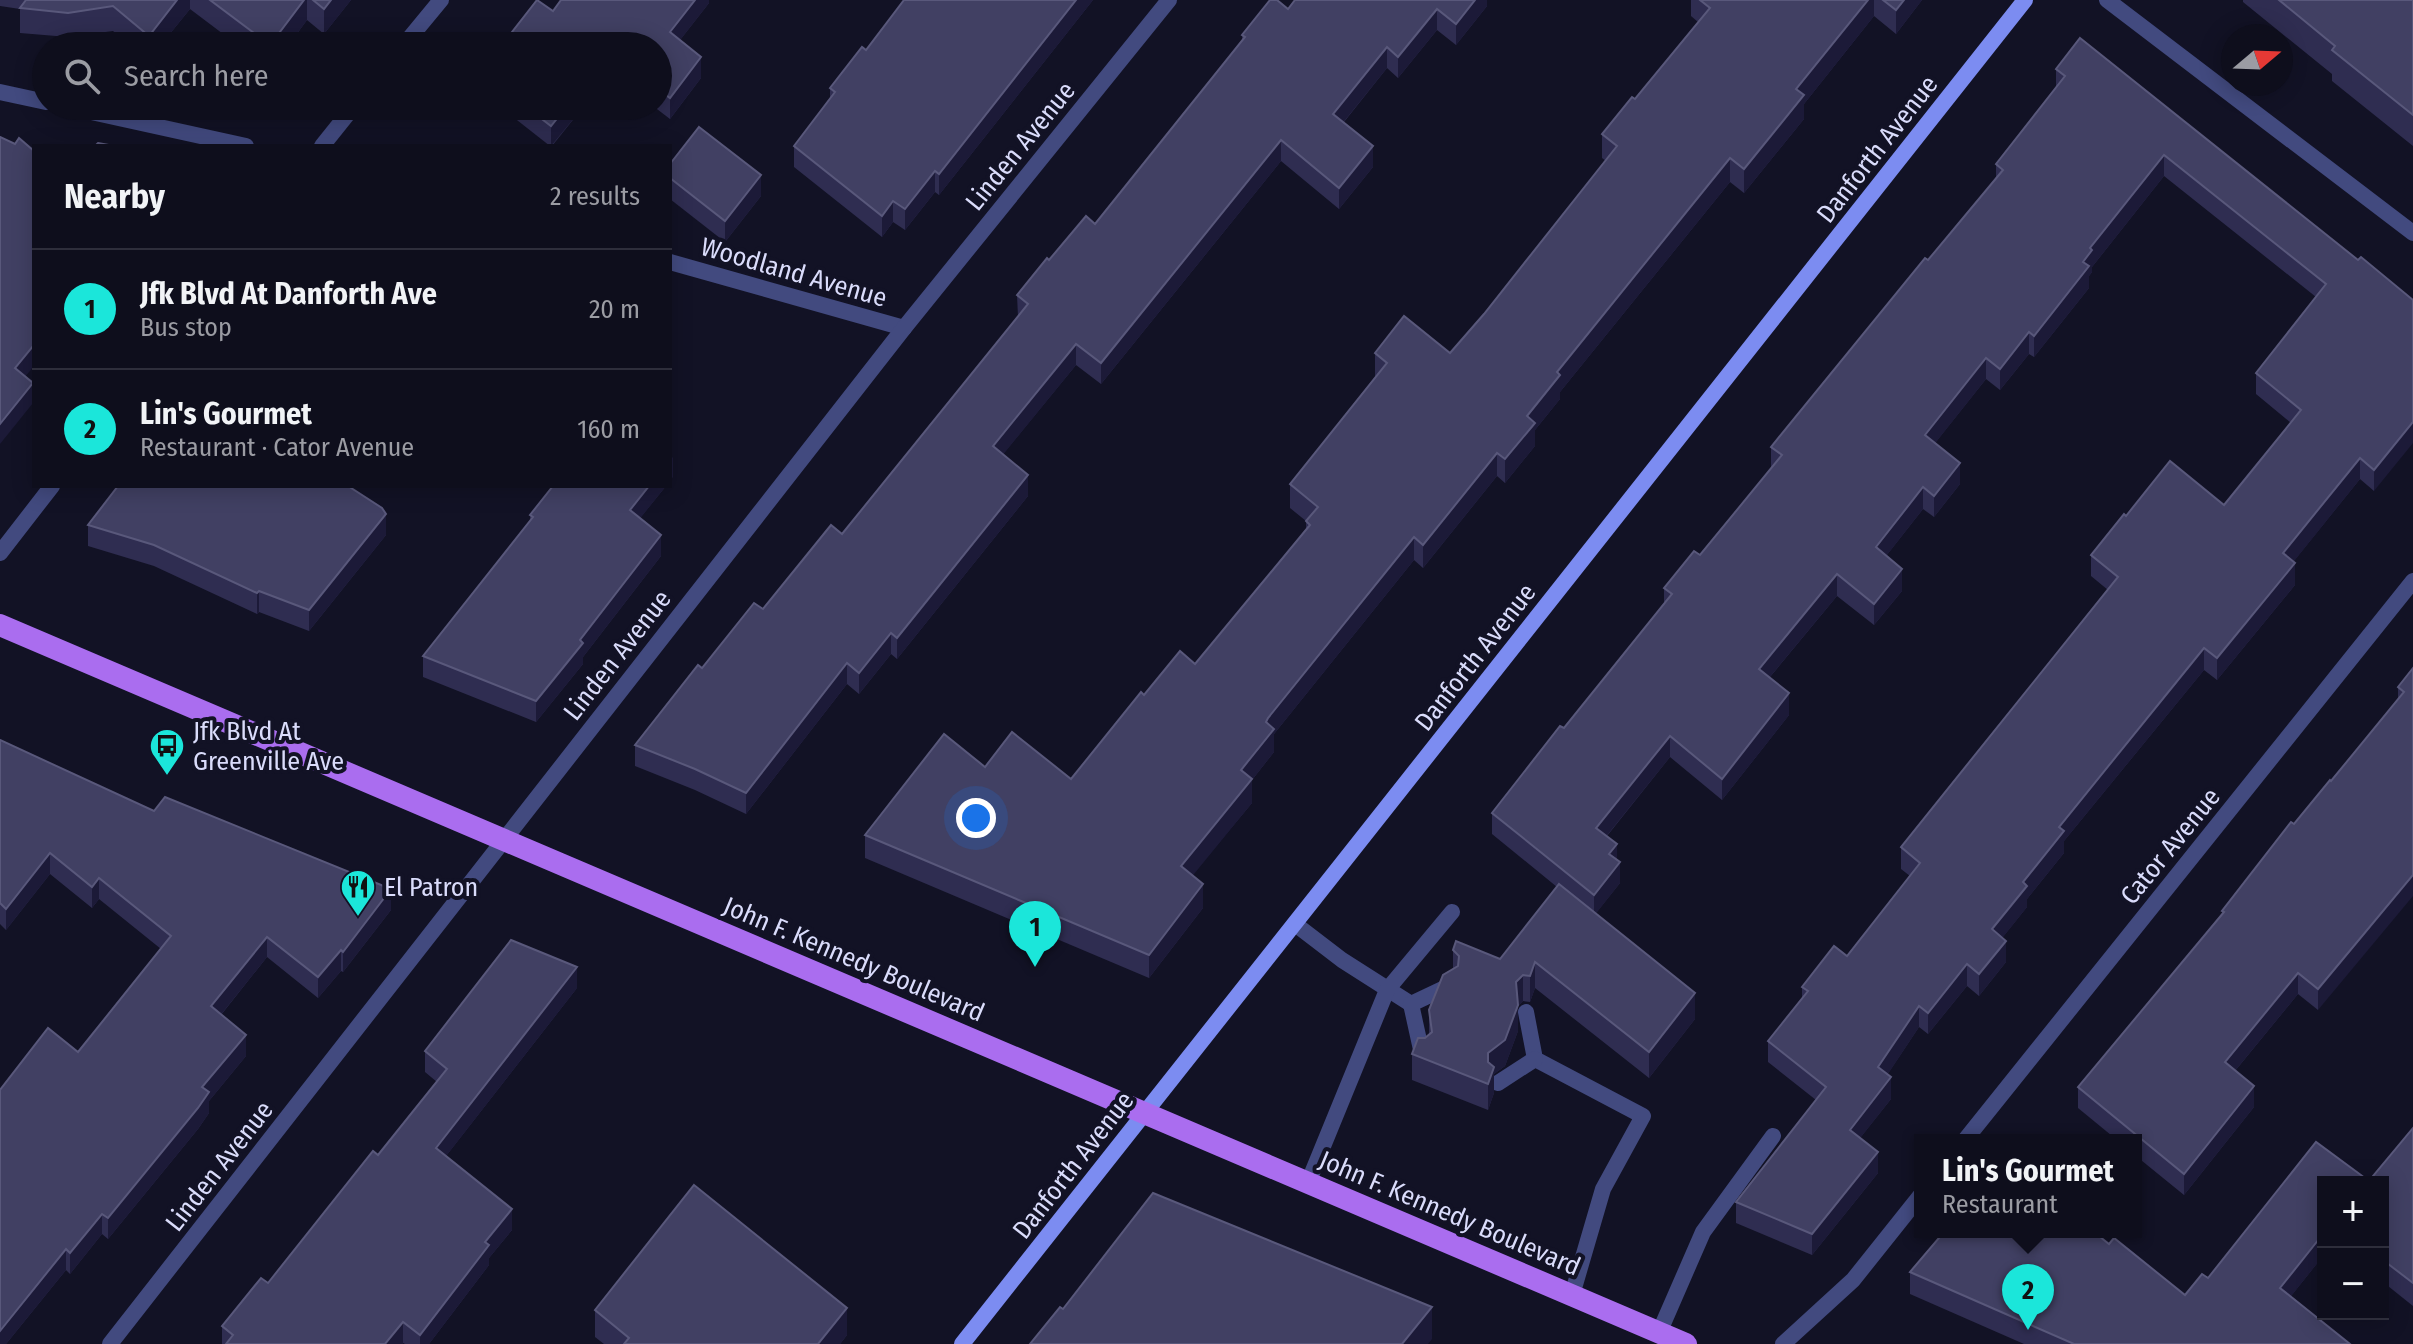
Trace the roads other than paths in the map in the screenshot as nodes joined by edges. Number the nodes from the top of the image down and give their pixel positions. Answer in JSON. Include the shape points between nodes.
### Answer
{"nodes":[{"id":1,"x":441,"y":0,"type":"edge"},
{"id":2,"x":1169,"y":0,"type":"edge"},
{"id":3,"x":2025,"y":0,"type":"edge"},
{"id":4,"x":2107,"y":0,"type":"edge"},
{"id":5,"x":415,"y":32,"type":"edge"},
{"id":6,"x":0,"y":92,"type":"edge"},
{"id":7,"x":32,"y":99,"type":"edge"},
{"id":8,"x":128,"y":120,"type":"edge"},
{"id":9,"x":343,"y":120,"type":"edge"},
{"id":10,"x":237,"y":144,"type":"edge"},
{"id":11,"x":324,"y":144,"type":"edge"},
{"id":12,"x":2413,"y":233,"type":"edge"},
{"id":13,"x":672,"y":263,"type":"edge"},
{"id":14,"x":904,"y":328,"type":"junction"},
{"id":15,"x":50,"y":488,"type":"edge"},
{"id":16,"x":0,"y":553,"type":"edge"},
{"id":17,"x":2413,"y":581,"type":"edge"},
{"id":18,"x":0,"y":625,"type":"edge"},
{"id":19,"x":503,"y":839,"type":"junction"},
{"id":20,"x":1452,"y":912,"type":"dead end"},
{"id":21,"x":1295,"y":924,"type":"junction"},
{"id":22,"x":1449,"y":986,"type":"edge"},
{"id":23,"x":1387,"y":990,"type":"junction"},
{"id":24,"x":1411,"y":1004,"type":"junction"},
{"id":25,"x":1526,"y":1012,"type":"dead end"},
{"id":26,"x":1422,"y":1054,"type":"edge"},
{"id":27,"x":1535,"y":1059,"type":"junction"},
{"id":28,"x":1498,"y":1083,"type":"dead end"},
{"id":29,"x":1145,"y":1113,"type":"junction"},
{"id":30,"x":1970,"y":1134,"type":"edge"},
{"id":31,"x":1773,"y":1136,"type":"dead end"},
{"id":32,"x":1308,"y":1183,"type":"junction"},
{"id":33,"x":1914,"y":1204,"type":"edge"},
{"id":34,"x":1572,"y":1295,"type":"junction"},
{"id":35,"x":1659,"y":1333,"type":"junction"},
{"id":36,"x":110,"y":1344,"type":"edge"},
{"id":37,"x":962,"y":1344,"type":"edge"},
{"id":38,"x":1686,"y":1344,"type":"edge"},
{"id":39,"x":1783,"y":1344,"type":"edge"}],
"edges":[{"from":1,"to":5,"type":"street"},
{"from":2,"to":14,"type":"street","name":"Linden Avenue"},
{"from":3,"to":21,"type":"main road","name":"Danforth Avenue"},
{"from":4,"to":12,"type":"street"},
{"from":6,"to":7,"type":"street"},
{"from":8,"to":10,"type":"street"},
{"from":9,"to":11,"type":"street"},
{"from":13,"to":14,"type":"street","name":"Woodland Avenue"},
{"from":14,"to":19,"type":"street","name":"Linden Avenue"},
{"from":15,"to":16,"type":"street"},
{"from":17,"to":30,"type":"street","name":"Cator Avenue"},
{"from":18,"to":19,"type":"main road","name":"John F. Kennedy Boulevard"},
{"from":19,"to":29,"type":"main road","name":"John F. Kennedy Boulevard"},
{"from":19,"to":36,"type":"street","name":"Linden Avenue"},
{"from":20,"to":23,"type":"street"},
{"from":21,"to":23,"type":"street"},
{"from":21,"to":29,"type":"main road","name":"Danforth Avenue"},
{"from":22,"to":24,"type":"street"},
{"from":23,"to":24,"type":"street"},
{"from":23,"to":32,"type":"street"},
{"from":24,"to":26,"type":"street"},
{"from":25,"to":27,"type":"street"},
{"from":27,"to":28,"type":"street"},
{"from":27,"to":34,"type":"street","via":[[1643,1116],[1603,1189]]},
{"from":29,"to":32,"type":"main road","name":"John F. Kennedy Boulevard"},
{"from":29,"to":37,"type":"main road","name":"Danforth Avenue"},
{"from":31,"to":35,"type":"street","via":[[1703,1232]]},
{"from":32,"to":34,"type":"main road","name":"John F. Kennedy Boulevard"},
{"from":33,"to":39,"type":"street","via":[[1853,1280]]},
{"from":34,"to":35,"type":"main road","name":"John F. Kennedy Boulevard"},
{"from":35,"to":38,"type":"main road","name":"John F. Kennedy Boulevard"}]}
